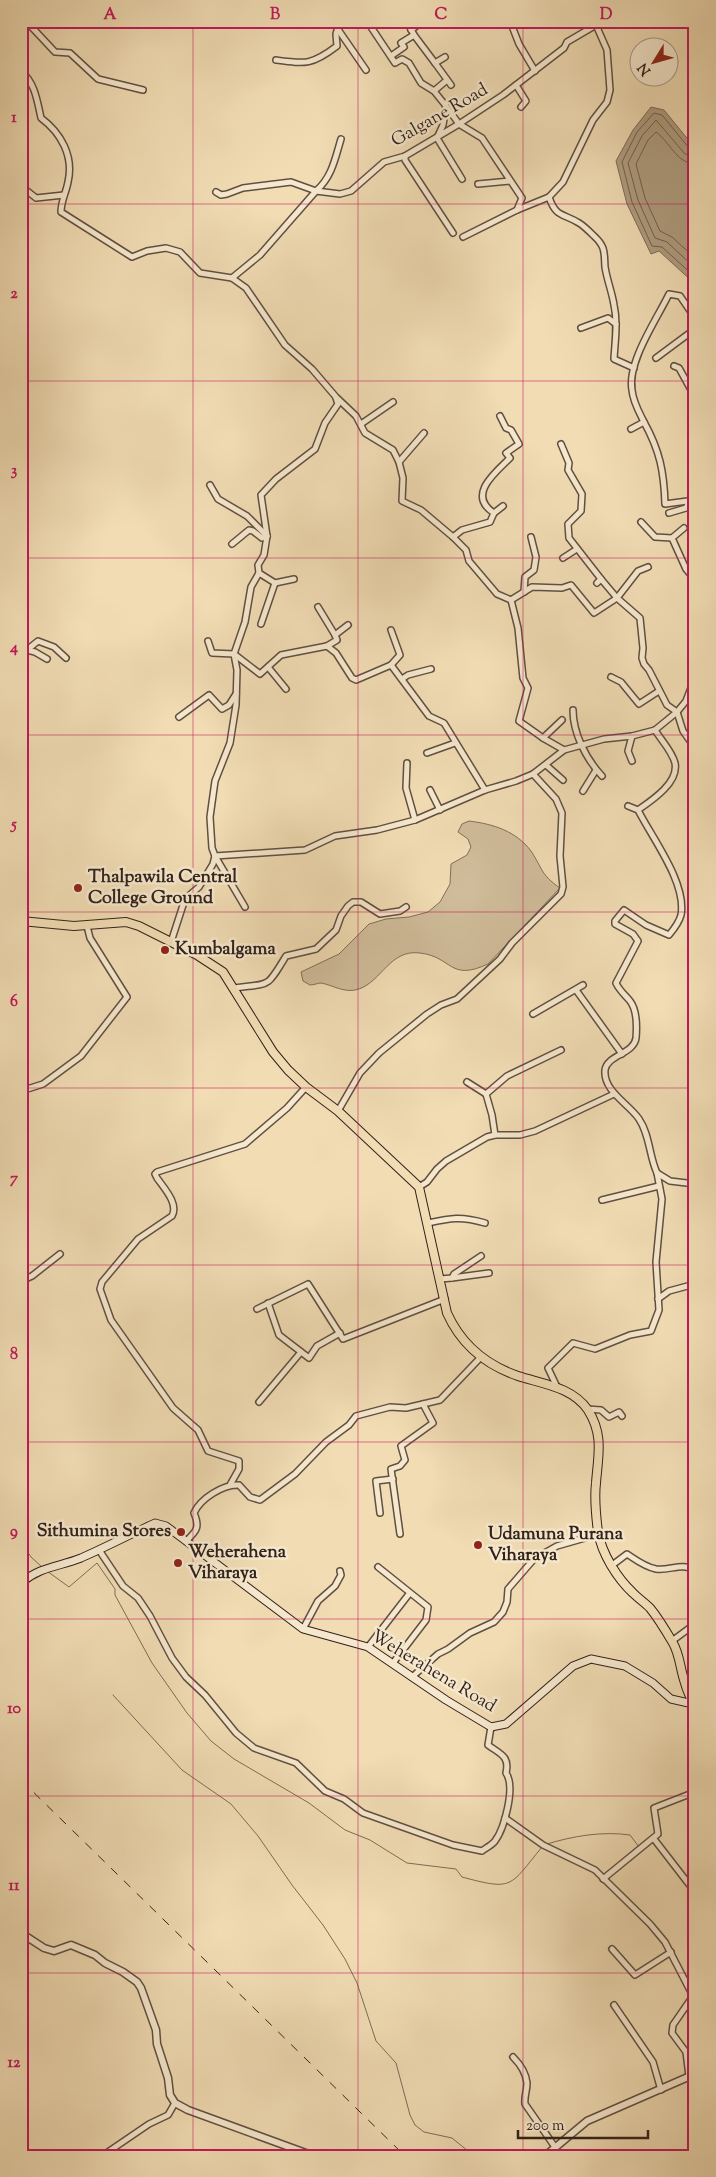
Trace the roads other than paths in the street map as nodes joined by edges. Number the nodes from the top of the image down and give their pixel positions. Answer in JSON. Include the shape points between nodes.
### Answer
{"nodes":[{"id":1,"x":26,"y":21,"type":"edge"},
{"id":2,"x":340,"y":21,"type":"edge"},
{"id":3,"x":367,"y":21,"type":"edge"},
{"id":4,"x":407,"y":21,"type":"edge"},
{"id":5,"x":423,"y":21,"type":"edge"},
{"id":6,"x":510,"y":21,"type":"edge"},
{"id":7,"x":595,"y":23,"type":"edge"},
{"id":8,"x":337,"y":28,"type":"junction"},
{"id":9,"x":411,"y":30,"type":"junction"},
{"id":10,"x":414,"y":35,"type":"junction"},
{"id":11,"x":391,"y":56,"type":"junction"},
{"id":12,"x":445,"y":56,"type":"dead end"},
{"id":13,"x":276,"y":60,"type":"dead end"},
{"id":14,"x":435,"y":63,"type":"junction"},
{"id":15,"x":366,"y":70,"type":"dead end"},
{"id":16,"x":21,"y":71,"type":"edge"},
{"id":17,"x":535,"y":71,"type":"junction"},
{"id":18,"x":610,"y":78,"type":"dead end"},
{"id":19,"x":516,"y":86,"type":"junction"},
{"id":20,"x":143,"y":90,"type":"dead end"},
{"id":21,"x":434,"y":91,"type":"junction"},
{"id":22,"x":446,"y":106,"type":"junction"},
{"id":23,"x":521,"y":107,"type":"dead end"},
{"id":24,"x":459,"y":124,"type":"junction"},
{"id":25,"x":437,"y":138,"type":"junction"},
{"id":26,"x":341,"y":139,"type":"dead end"},
{"id":27,"x":405,"y":156,"type":"junction"},
{"id":28,"x":462,"y":178,"type":"dead end"},
{"id":29,"x":510,"y":182,"type":"junction"},
{"id":30,"x":478,"y":184,"type":"dead end"},
{"id":31,"x":21,"y":186,"type":"edge"},
{"id":32,"x":316,"y":191,"type":"junction"},
{"id":33,"x":216,"y":192,"type":"dead end"},
{"id":34,"x":64,"y":195,"type":"junction"},
{"id":35,"x":550,"y":197,"type":"junction"},
{"id":36,"x":517,"y":210,"type":"junction"},
{"id":37,"x":454,"y":233,"type":"dead end"},
{"id":38,"x":463,"y":237,"type":"dead end"},
{"id":39,"x":232,"y":278,"type":"junction"},
{"id":40,"x":695,"y":318,"type":"edge"},
{"id":41,"x":616,"y":324,"type":"junction"},
{"id":42,"x":581,"y":328,"type":"dead end"},
{"id":43,"x":695,"y":329,"type":"edge"},
{"id":44,"x":656,"y":358,"type":"dead end"},
{"id":45,"x":674,"y":366,"type":"dead end"},
{"id":46,"x":634,"y":368,"type":"junction"},
{"id":47,"x":336,"y":397,"type":"junction"},
{"id":48,"x":695,"y":397,"type":"edge"},
{"id":49,"x":393,"y":402,"type":"dead end"},
{"id":50,"x":500,"y":416,"type":"dead end"},
{"id":51,"x":644,"y":422,"type":"junction"},
{"id":52,"x":361,"y":424,"type":"junction"},
{"id":53,"x":631,"y":429,"type":"dead end"},
{"id":54,"x":424,"y":433,"type":"dead end"},
{"id":55,"x":561,"y":444,"type":"dead end"},
{"id":56,"x":399,"y":462,"type":"junction"},
{"id":57,"x":210,"y":485,"type":"dead end"},
{"id":58,"x":692,"y":500,"type":"edge"},
{"id":59,"x":503,"y":506,"type":"dead end"},
{"id":60,"x":494,"y":513,"type":"junction"},
{"id":61,"x":669,"y":513,"type":"dead end"},
{"id":62,"x":641,"y":522,"type":"dead end"},
{"id":63,"x":684,"y":528,"type":"dead end"},
{"id":64,"x":267,"y":536,"type":"junction"},
{"id":65,"x":453,"y":537,"type":"junction"},
{"id":66,"x":531,"y":537,"type":"dead end"},
{"id":67,"x":672,"y":538,"type":"junction"},
{"id":68,"x":232,"y":544,"type":"dead end"},
{"id":69,"x":577,"y":549,"type":"junction"},
{"id":70,"x":563,"y":558,"type":"dead end"},
{"id":71,"x":648,"y":567,"type":"dead end"},
{"id":72,"x":259,"y":574,"type":"junction"},
{"id":73,"x":294,"y":579,"type":"dead end"},
{"id":74,"x":695,"y":580,"type":"edge"},
{"id":75,"x":275,"y":583,"type":"junction"},
{"id":76,"x":524,"y":592,"type":"junction"},
{"id":77,"x":617,"y":598,"type":"junction"},
{"id":78,"x":511,"y":600,"type":"junction"},
{"id":79,"x":318,"y":607,"type":"dead end"},
{"id":80,"x":261,"y":624,"type":"dead end"},
{"id":81,"x":348,"y":626,"type":"dead end"},
{"id":82,"x":391,"y":630,"type":"dead end"},
{"id":83,"x":335,"y":635,"type":"junction"},
{"id":84,"x":208,"y":641,"type":"dead end"},
{"id":85,"x":327,"y":646,"type":"junction"},
{"id":86,"x":23,"y":649,"type":"edge"},
{"id":87,"x":234,"y":654,"type":"junction"},
{"id":88,"x":66,"y":658,"type":"dead end"},
{"id":89,"x":47,"y":659,"type":"dead end"},
{"id":90,"x":391,"y":665,"type":"junction"},
{"id":91,"x":268,"y":666,"type":"junction"},
{"id":92,"x":431,"y":669,"type":"dead end"},
{"id":93,"x":611,"y":677,"type":"dead end"},
{"id":94,"x":402,"y":679,"type":"junction"},
{"id":95,"x":695,"y":688,"type":"edge"},
{"id":96,"x":286,"y":689,"type":"dead end"},
{"id":97,"x":659,"y":691,"type":"junction"},
{"id":98,"x":236,"y":694,"type":"junction"},
{"id":99,"x":573,"y":710,"type":"dead end"},
{"id":100,"x":677,"y":712,"type":"junction"},
{"id":101,"x":179,"y":718,"type":"dead end"},
{"id":102,"x":562,"y":720,"type":"dead end"},
{"id":103,"x":655,"y":730,"type":"junction"},
{"id":104,"x":632,"y":736,"type":"junction"},
{"id":105,"x":543,"y":738,"type":"junction"},
{"id":106,"x":455,"y":743,"type":"junction"},
{"id":107,"x":581,"y":744,"type":"junction"},
{"id":108,"x":695,"y":748,"type":"edge"},
{"id":109,"x":564,"y":750,"type":"junction"},
{"id":110,"x":427,"y":753,"type":"dead end"},
{"id":111,"x":632,"y":761,"type":"dead end"},
{"id":112,"x":406,"y":763,"type":"dead end"},
{"id":113,"x":546,"y":765,"type":"junction"},
{"id":114,"x":596,"y":770,"type":"junction"},
{"id":115,"x":533,"y":774,"type":"junction"},
{"id":116,"x":602,"y":776,"type":"dead end"},
{"id":117,"x":563,"y":780,"type":"dead end"},
{"id":118,"x":430,"y":790,"type":"dead end"},
{"id":119,"x":484,"y":790,"type":"junction"},
{"id":120,"x":583,"y":791,"type":"dead end"},
{"id":121,"x":628,"y":806,"type":"dead end"},
{"id":122,"x":440,"y":810,"type":"junction"},
{"id":123,"x":638,"y":810,"type":"junction"},
{"id":124,"x":415,"y":820,"type":"junction"},
{"id":125,"x":216,"y":856,"type":"junction"},
{"id":126,"x":245,"y":907,"type":"dead end"},
{"id":127,"x":406,"y":907,"type":"dead end"},
{"id":128,"x":21,"y":921,"type":"edge"},
{"id":129,"x":87,"y":926,"type":"junction"},
{"id":130,"x":170,"y":942,"type":"junction"},
{"id":131,"x":583,"y":984,"type":"dead end"},
{"id":132,"x":234,"y":988,"type":"junction"},
{"id":133,"x":576,"y":990,"type":"junction"},
{"id":134,"x":533,"y":1014,"type":"dead end"},
{"id":135,"x":561,"y":1050,"type":"dead end"},
{"id":136,"x":622,"y":1054,"type":"junction"},
{"id":137,"x":467,"y":1082,"type":"dead end"},
{"id":138,"x":306,"y":1087,"type":"junction"},
{"id":139,"x":21,"y":1091,"type":"edge"},
{"id":140,"x":486,"y":1094,"type":"junction"},
{"id":141,"x":614,"y":1094,"type":"junction"},
{"id":142,"x":338,"y":1111,"type":"junction"},
{"id":143,"x":495,"y":1135,"type":"junction"},
{"id":144,"x":657,"y":1174,"type":"junction"},
{"id":145,"x":695,"y":1184,"type":"edge"},
{"id":146,"x":659,"y":1186,"type":"junction"},
{"id":147,"x":419,"y":1187,"type":"junction"},
{"id":148,"x":602,"y":1200,"type":"dead end"},
{"id":149,"x":428,"y":1223,"type":"junction"},
{"id":150,"x":485,"y":1223,"type":"dead end"},
{"id":151,"x":60,"y":1254,"type":"dead end"},
{"id":152,"x":481,"y":1256,"type":"dead end"},
{"id":153,"x":489,"y":1273,"type":"dead end"},
{"id":154,"x":452,"y":1278,"type":"junction"},
{"id":155,"x":440,"y":1279,"type":"junction"},
{"id":156,"x":21,"y":1281,"type":"edge"},
{"id":157,"x":695,"y":1284,"type":"edge"},
{"id":158,"x":445,"y":1299,"type":"junction"},
{"id":159,"x":658,"y":1299,"type":"junction"},
{"id":160,"x":268,"y":1303,"type":"junction"},
{"id":161,"x":257,"y":1309,"type":"dead end"},
{"id":162,"x":340,"y":1333,"type":"junction"},
{"id":163,"x":301,"y":1352,"type":"junction"},
{"id":164,"x":481,"y":1357,"type":"junction"},
{"id":165,"x":557,"y":1387,"type":"junction"},
{"id":166,"x":259,"y":1402,"type":"dead end"},
{"id":167,"x":423,"y":1404,"type":"junction"},
{"id":168,"x":586,"y":1408,"type":"junction"},
{"id":169,"x":622,"y":1416,"type":"dead end"},
{"id":170,"x":393,"y":1479,"type":"junction"},
{"id":171,"x":230,"y":1485,"type":"junction"},
{"id":172,"x":380,"y":1513,"type":"dead end"},
{"id":173,"x":400,"y":1534,"type":"dead end"},
{"id":174,"x":598,"y":1534,"type":"junction"},
{"id":175,"x":186,"y":1541,"type":"junction"},
{"id":176,"x":99,"y":1550,"type":"junction"},
{"id":177,"x":611,"y":1566,"type":"junction"},
{"id":178,"x":378,"y":1567,"type":"dead end"},
{"id":179,"x":695,"y":1570,"type":"edge"},
{"id":180,"x":340,"y":1571,"type":"dead end"},
{"id":181,"x":21,"y":1583,"type":"edge"},
{"id":182,"x":409,"y":1594,"type":"junction"},
{"id":183,"x":695,"y":1624,"type":"edge"},
{"id":184,"x":303,"y":1629,"type":"junction"},
{"id":185,"x":672,"y":1641,"type":"junction"},
{"id":186,"x":368,"y":1647,"type":"junction"},
{"id":187,"x":392,"y":1663,"type":"junction"},
{"id":188,"x":412,"y":1677,"type":"junction"},
{"id":189,"x":694,"y":1706,"type":"edge"},
{"id":190,"x":490,"y":1727,"type":"junction"},
{"id":191,"x":695,"y":1792,"type":"edge"},
{"id":192,"x":505,"y":1818,"type":"junction"},
{"id":193,"x":654,"y":1839,"type":"junction"},
{"id":194,"x":603,"y":1879,"type":"junction"},
{"id":195,"x":695,"y":1892,"type":"edge"},
{"id":196,"x":21,"y":1933,"type":"edge"},
{"id":197,"x":612,"y":1949,"type":"dead end"},
{"id":198,"x":671,"y":1952,"type":"junction"},
{"id":199,"x":614,"y":2005,"type":"dead end"},
{"id":200,"x":513,"y":2057,"type":"dead end"},
{"id":201,"x":692,"y":2075,"type":"edge"},
{"id":202,"x":661,"y":2090,"type":"junction"},
{"id":203,"x":175,"y":2103,"type":"junction"},
{"id":204,"x":555,"y":2147,"type":"junction"},
{"id":205,"x":102,"y":2156,"type":"edge"},
{"id":206,"x":314,"y":2156,"type":"edge"},
{"id":207,"x":545,"y":2156,"type":"edge"}],
"edges":[{"from":1,"to":20,"type":"street","via":[[55,52],[70,53],[98,79]]},
{"from":2,"to":8,"type":"street"},
{"from":3,"to":11,"type":"street"},
{"from":4,"to":9,"type":"street"},
{"from":5,"to":9,"type":"street"},
{"from":6,"to":17,"type":"street"},
{"from":7,"to":17,"type":"street","name":"Galgane Road","via":[[567,42]]},
{"from":7,"to":18,"type":"street","via":[[608,52]]},
{"from":7,"to":35,"type":"street","via":[[607,50],[610,90],[563,182]]},
{"from":8,"to":13,"type":"street","via":[[337,46],[323,57],[306,64]]},
{"from":8,"to":15,"type":"street"},
{"from":9,"to":10,"type":"street"},
{"from":10,"to":11,"type":"street","via":[[401,43],[404,47]]},
{"from":10,"to":14,"type":"street"},
{"from":11,"to":21,"type":"street","via":[[395,63],[402,59],[409,63],[421,83]]},
{"from":12,"to":14,"type":"street"},
{"from":14,"to":21,"type":"street","via":[[449,83]]},
{"from":16,"to":34,"type":"street","via":[[29,78],[36,93],[41,118],[61,137],[67,150],[69,174]]},
{"from":17,"to":19,"type":"street","name":"Galgane Road"},
{"from":19,"to":23,"type":"street","via":[[526,101]]},
{"from":19,"to":24,"type":"street","name":"Galgane Road"},
{"from":21,"to":22,"type":"street"},
{"from":22,"to":24,"type":"street"},
{"from":22,"to":25,"type":"street"},
{"from":24,"to":25,"type":"street","name":"Galgane Road"},
{"from":24,"to":29,"type":"street","via":[[482,138]]},
{"from":25,"to":27,"type":"street","name":"Galgane Road"},
{"from":25,"to":28,"type":"street"},
{"from":26,"to":32,"type":"street","via":[[332,170]]},
{"from":27,"to":32,"type":"street","name":"Galgane Road","via":[[384,162],[351,192]]},
{"from":27,"to":37,"type":"street"},
{"from":29,"to":30,"type":"street"},
{"from":29,"to":36,"type":"street","via":[[522,198]]},
{"from":31,"to":34,"type":"street","via":[[36,198]]},
{"from":32,"to":33,"type":"street","name":"Galgane Road","via":[[291,182],[243,188],[221,195]]},
{"from":32,"to":39,"type":"street","via":[[260,255]]},
{"from":34,"to":39,"type":"street","via":[[61,212],[132,257],[166,248],[180,252],[200,273]]},
{"from":35,"to":36,"type":"street"},
{"from":35,"to":41,"type":"street","via":[[553,209],[579,223],[603,247]]},
{"from":36,"to":38,"type":"street"},
{"from":39,"to":47,"type":"street","via":[[246,288],[285,345]]},
{"from":40,"to":46,"type":"street","via":[[680,296],[670,294]]},
{"from":41,"to":42,"type":"street","via":[[608,318]]},
{"from":41,"to":46,"type":"street","via":[[614,359]]},
{"from":43,"to":44,"type":"street"},
{"from":45,"to":48,"type":"street","via":[[679,368]]},
{"from":46,"to":51,"type":"street","via":[[631,388]]},
{"from":47,"to":52,"type":"street"},
{"from":47,"to":64,"type":"street","via":[[338,404],[325,423],[315,449],[261,495]]},
{"from":49,"to":52,"type":"street"},
{"from":50,"to":60,"type":"street","via":[[519,444],[506,453],[510,458],[482,490],[488,509]]},
{"from":51,"to":53,"type":"street"},
{"from":51,"to":58,"type":"street","via":[[662,464],[665,504]]},
{"from":52,"to":56,"type":"street","via":[[365,433],[394,450]]},
{"from":54,"to":56,"type":"street"},
{"from":55,"to":69,"type":"street","via":[[569,462],[568,470],[582,494],[582,511],[568,524],[569,538]]},
{"from":56,"to":65,"type":"street","via":[[403,478],[402,501],[421,510]]},
{"from":57,"to":64,"type":"street","via":[[218,499],[247,516]]},
{"from":58,"to":61,"type":"street","via":[[686,508]]},
{"from":59,"to":60,"type":"street"},
{"from":60,"to":65,"type":"street","via":[[490,522],[462,530]]},
{"from":62,"to":67,"type":"street","via":[[655,537]]},
{"from":63,"to":67,"type":"street"},
{"from":64,"to":68,"type":"street","via":[[262,538],[248,530]]},
{"from":64,"to":72,"type":"street","via":[[264,555],[258,565]]},
{"from":65,"to":78,"type":"street","via":[[497,594]]},
{"from":66,"to":76,"type":"street","via":[[536,557],[534,570],[525,577]]},
{"from":67,"to":74,"type":"street","via":[[686,569]]},
{"from":69,"to":70,"type":"street"},
{"from":69,"to":77,"type":"street","via":[[599,581]]},
{"from":71,"to":77,"type":"street","via":[[638,571]]},
{"from":72,"to":75,"type":"street"},
{"from":72,"to":87,"type":"street","via":[[251,587],[245,622]]},
{"from":73,"to":75,"type":"street"},
{"from":75,"to":80,"type":"street"},
{"from":76,"to":77,"type":"street","via":[[532,587],[562,588],[571,585],[594,613]]},
{"from":76,"to":78,"type":"street"},
{"from":77,"to":97,"type":"street","via":[[640,618],[642,658]]},
{"from":78,"to":105,"type":"street","via":[[518,628],[522,678],[528,688],[519,721]]},
{"from":79,"to":83,"type":"street"},
{"from":81,"to":83,"type":"street"},
{"from":82,"to":90,"type":"street","via":[[400,655]]},
{"from":83,"to":85,"type":"street","via":[[337,640]]},
{"from":84,"to":87,"type":"street","via":[[212,653]]},
{"from":85,"to":90,"type":"street","via":[[356,680]]},
{"from":85,"to":91,"type":"street","via":[[281,655]]},
{"from":86,"to":88,"type":"street","via":[[38,641],[54,647]]},
{"from":86,"to":89,"type":"street"},
{"from":87,"to":91,"type":"street","via":[[260,674]]},
{"from":87,"to":98,"type":"street"},
{"from":90,"to":94,"type":"street"},
{"from":91,"to":96,"type":"street"},
{"from":92,"to":94,"type":"street"},
{"from":93,"to":97,"type":"street","via":[[620,682],[639,704]]},
{"from":94,"to":106,"type":"street","via":[[429,716],[444,723]]},
{"from":95,"to":100,"type":"street","via":[[691,688]]},
{"from":97,"to":100,"type":"street","via":[[667,705]]},
{"from":98,"to":101,"type":"street","via":[[222,709],[209,695]]},
{"from":98,"to":125,"type":"street","via":[[230,743],[215,780],[210,817],[212,848]]},
{"from":99,"to":107,"type":"street"},
{"from":100,"to":103,"type":"street"},
{"from":100,"to":108,"type":"street"},
{"from":102,"to":105,"type":"street"},
{"from":103,"to":104,"type":"street"},
{"from":103,"to":123,"type":"street","via":[[673,757],[675,773],[660,794]]},
{"from":104,"to":107,"type":"street"},
{"from":104,"to":111,"type":"street","via":[[628,751]]},
{"from":105,"to":109,"type":"street"},
{"from":106,"to":110,"type":"street"},
{"from":106,"to":119,"type":"street"},
{"from":107,"to":109,"type":"street"},
{"from":107,"to":114,"type":"street"},
{"from":109,"to":113,"type":"street"},
{"from":112,"to":124,"type":"street","via":[[406,788]]},
{"from":113,"to":115,"type":"street"},
{"from":113,"to":117,"type":"street"},
{"from":114,"to":116,"type":"street"},
{"from":114,"to":120,"type":"street"},
{"from":115,"to":119,"type":"street"},
{"from":115,"to":142,"type":"street","via":[[556,800],[562,814],[561,894],[457,999],[427,1014],[379,1053],[360,1073]]},
{"from":118,"to":122,"type":"street"},
{"from":119,"to":122,"type":"street"},
{"from":121,"to":123,"type":"street"},
{"from":122,"to":124,"type":"street"},
{"from":123,"to":136,"type":"street","via":[[675,878],[681,915],[669,935],[624,910],[615,921],[638,941],[616,982],[630,1001],[635,1016],[634,1044]]},
{"from":124,"to":125,"type":"street","via":[[335,836],[305,850]]},
{"from":125,"to":126,"type":"street"},
{"from":125,"to":130,"type":"street","via":[[199,887],[185,899]]},
{"from":127,"to":132,"type":"street","via":[[380,914],[361,902],[353,902],[344,911],[336,930],[316,949],[286,956],[271,982]]},
{"from":128,"to":129,"type":"main road"},
{"from":129,"to":130,"type":"main road","via":[[126,922]]},
{"from":129,"to":139,"type":"street","via":[[90,938],[127,997],[81,1056],[43,1084]]},
{"from":130,"to":132,"type":"main road","via":[[223,972]]},
{"from":131,"to":133,"type":"street"},
{"from":132,"to":138,"type":"main road","via":[[273,1052]]},
{"from":133,"to":134,"type":"street"},
{"from":133,"to":136,"type":"street"},
{"from":135,"to":140,"type":"street","via":[[507,1076]]},
{"from":136,"to":141,"type":"street","via":[[605,1069]]},
{"from":137,"to":140,"type":"street"},
{"from":138,"to":142,"type":"main road"},
{"from":138,"to":171,"type":"street","via":[[245,1144],[157,1172],[157,1178],[174,1204],[174,1213],[138,1239],[102,1282],[100,1289],[111,1320],[174,1408],[198,1430],[208,1451],[240,1461]]},
{"from":140,"to":143,"type":"street"},
{"from":141,"to":143,"type":"street","via":[[535,1131]]},
{"from":141,"to":144,"type":"street","via":[[640,1120]]},
{"from":142,"to":147,"type":"main road"},
{"from":143,"to":147,"type":"street","via":[[437,1168]]},
{"from":144,"to":145,"type":"street","via":[[670,1181]]},
{"from":144,"to":146,"type":"street"},
{"from":146,"to":148,"type":"street"},
{"from":146,"to":159,"type":"street","via":[[662,1199],[656,1262]]},
{"from":147,"to":149,"type":"main road"},
{"from":149,"to":150,"type":"street","via":[[455,1217]]},
{"from":149,"to":155,"type":"main road"},
{"from":151,"to":156,"type":"street"},
{"from":152,"to":154,"type":"street"},
{"from":153,"to":154,"type":"street"},
{"from":154,"to":155,"type":"street"},
{"from":155,"to":158,"type":"main road"},
{"from":157,"to":159,"type":"street","via":[[669,1291]]},
{"from":158,"to":162,"type":"street","via":[[343,1339]]},
{"from":158,"to":164,"type":"main road","via":[[454,1328]]},
{"from":159,"to":165,"type":"street","via":[[659,1310],[651,1332],[630,1335],[595,1350],[573,1343],[548,1368]]},
{"from":160,"to":161,"type":"street"},
{"from":160,"to":162,"type":"street","via":[[308,1284]]},
{"from":160,"to":163,"type":"street","via":[[279,1335]]},
{"from":162,"to":163,"type":"street","via":[[317,1346],[309,1358]]},
{"from":163,"to":166,"type":"street"},
{"from":164,"to":165,"type":"main road","via":[[516,1375]]},
{"from":164,"to":167,"type":"street","via":[[440,1400]]},
{"from":165,"to":168,"type":"main road"},
{"from":167,"to":170,"type":"street","via":[[433,1423],[401,1446],[405,1460],[391,1469]]},
{"from":167,"to":171,"type":"street","via":[[390,1407],[356,1416],[295,1474],[260,1500],[250,1497],[239,1485]]},
{"from":168,"to":169,"type":"street","via":[[601,1410],[609,1417],[619,1412]]},
{"from":168,"to":174,"type":"main road","via":[[599,1435],[595,1496]]},
{"from":170,"to":172,"type":"street","via":[[376,1481]]},
{"from":170,"to":173,"type":"street"},
{"from":171,"to":175,"type":"street","via":[[197,1504],[194,1513],[197,1531]]},
{"from":174,"to":177,"type":"main road"},
{"from":174,"to":188,"type":"street","via":[[557,1546],[534,1559],[508,1588],[503,1612],[494,1622],[438,1654]]},
{"from":175,"to":176,"type":"main road","name":"Weherahena Road","via":[[166,1526],[155,1523]]},
{"from":175,"to":184,"type":"main road","name":"Weherahena Road"},
{"from":176,"to":181,"type":"main road","name":"Weherahena Road","via":[[80,1559],[44,1568]]},
{"from":176,"to":192,"type":"street","via":[[123,1586],[138,1598],[186,1677],[236,1733],[254,1748],[296,1763],[325,1790],[363,1813],[453,1845],[482,1851],[494,1842]]},
{"from":177,"to":179,"type":"street","via":[[627,1554],[658,1569],[687,1565]]},
{"from":177,"to":185,"type":"main road","via":[[650,1608]]},
{"from":178,"to":182,"type":"street"},
{"from":180,"to":184,"type":"street","via":[[335,1586],[318,1601]]},
{"from":182,"to":186,"type":"street"},
{"from":182,"to":187,"type":"street","via":[[428,1607],[426,1620]]},
{"from":183,"to":185,"type":"street"},
{"from":184,"to":186,"type":"main road","name":"Weherahena Road"},
{"from":185,"to":189,"type":"main road"},
{"from":186,"to":187,"type":"main road","name":"Weherahena Road"},
{"from":187,"to":188,"type":"main road","name":"Weherahena Road"},
{"from":188,"to":190,"type":"main road","name":"Weherahena Road"},
{"from":189,"to":190,"type":"main road","name":"Weherahena Road","via":[[672,1699],[626,1666],[591,1659],[573,1666],[506,1724]]},
{"from":190,"to":192,"type":"street","via":[[488,1745],[504,1757],[508,1765],[509,1800]]},
{"from":191,"to":193,"type":"street","via":[[654,1808],[658,1834]]},
{"from":192,"to":194,"type":"street","via":[[543,1845],[595,1870]]},
{"from":193,"to":194,"type":"street"},
{"from":193,"to":195,"type":"street"},
{"from":194,"to":198,"type":"street","via":[[650,1924]]},
{"from":196,"to":203,"type":"street","via":[[54,1951],[71,1946],[95,1955],[137,1982],[156,2030],[170,2095]]},
{"from":197,"to":198,"type":"street","via":[[635,1975]]},
{"from":198,"to":201,"type":"street","via":[[693,1996],[673,2025],[672,2033],[686,2052]]},
{"from":199,"to":202,"type":"street","via":[[653,2062]]},
{"from":200,"to":204,"type":"street","via":[[521,2065],[527,2084],[526,2104]]},
{"from":201,"to":202,"type":"street"},
{"from":202,"to":204,"type":"street","via":[[587,2121]]},
{"from":203,"to":205,"type":"street","via":[[168,2115]]},
{"from":203,"to":206,"type":"street"},
{"from":204,"to":207,"type":"street"}]}
